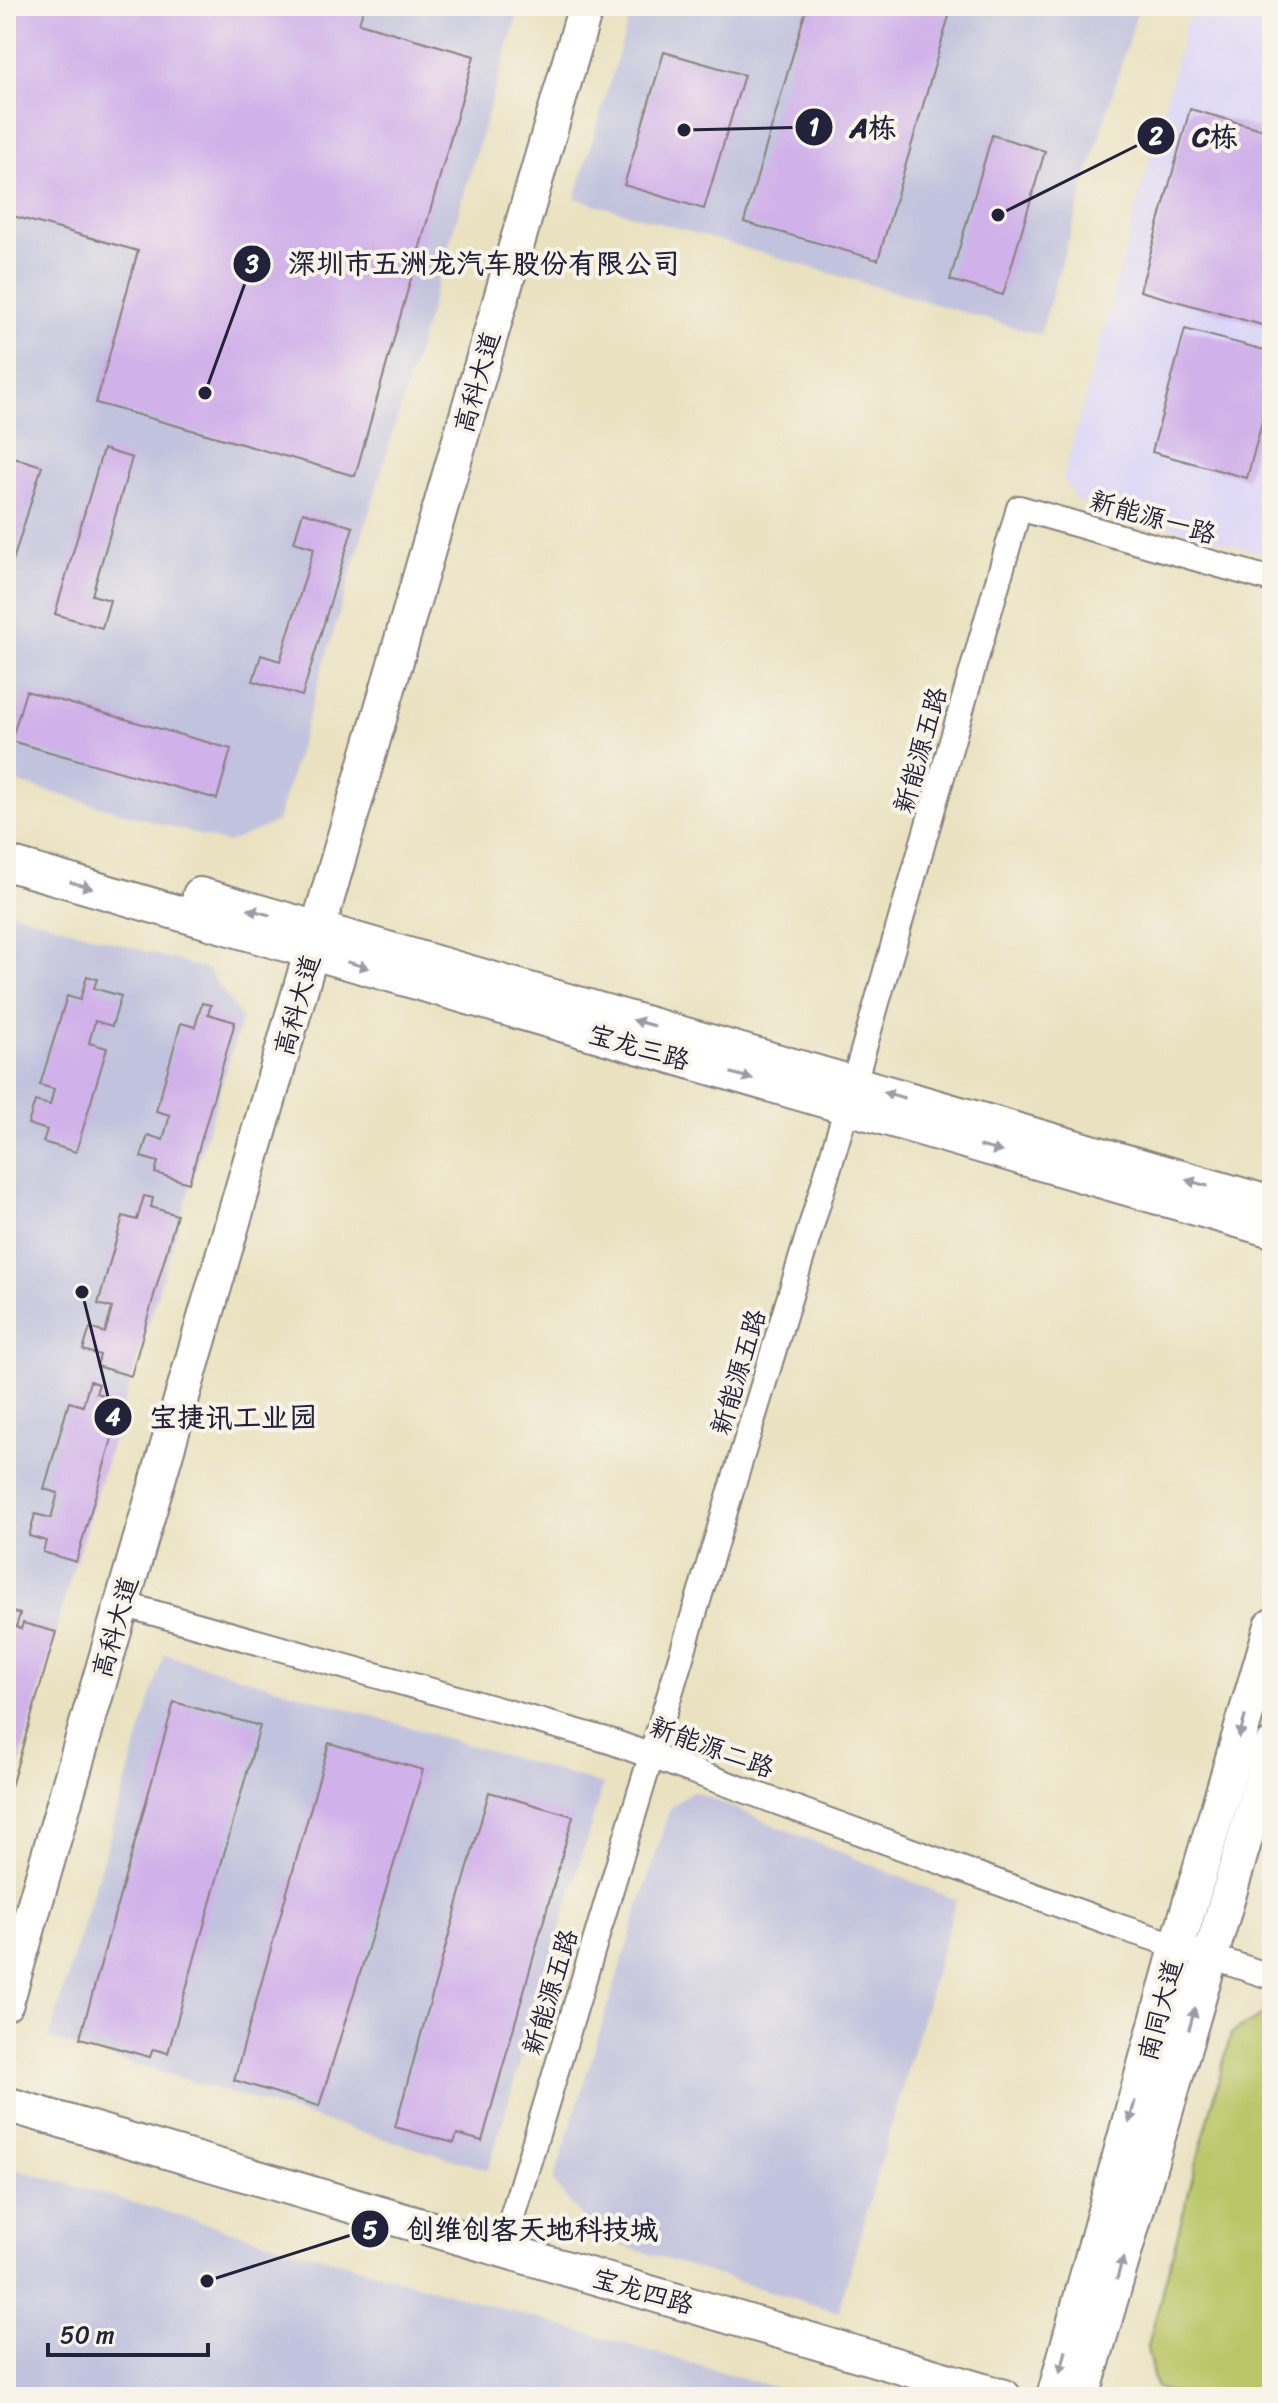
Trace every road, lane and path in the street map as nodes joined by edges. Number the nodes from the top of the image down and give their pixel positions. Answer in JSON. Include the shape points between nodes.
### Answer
{"nodes":[{"id":1,"x":586,"y":6,"type":"edge"},
{"id":2,"x":1019,"y":508,"type":"joint"},
{"id":3,"x":1272,"y":580,"type":"edge"},
{"id":4,"x":6,"y":838,"type":"edge"},
{"id":5,"x":6,"y":863,"type":"edge"},
{"id":6,"x":316,"y":940,"type":"junction"},
{"id":7,"x":850,"y":1095,"type":"junction"},
{"id":8,"x":1272,"y":1204,"type":"edge"},
{"id":9,"x":1272,"y":1230,"type":"edge"},
{"id":10,"x":122,"y":1604,"type":"junction"},
{"id":11,"x":1272,"y":1626,"type":"edge"},
{"id":12,"x":1272,"y":1746,"type":"edge"},
{"id":13,"x":651,"y":1755,"type":"junction"},
{"id":14,"x":1178,"y":1946,"type":"junction"},
{"id":15,"x":1211,"y":1957,"type":"junction"},
{"id":16,"x":1272,"y":1977,"type":"edge"},
{"id":17,"x":6,"y":2003,"type":"edge"},
{"id":18,"x":6,"y":2104,"type":"edge"},
{"id":19,"x":502,"y":2250,"type":"junction"},
{"id":20,"x":1004,"y":2397,"type":"edge"},
{"id":21,"x":1054,"y":2397,"type":"edge"},
{"id":22,"x":1082,"y":2397,"type":"edge"}],
"edges":[{"from":1,"to":6,"type":"street","name":"高科大道"},
{"from":2,"to":3,"type":"street","name":"新能源一路"},
{"from":2,"to":7,"type":"street","name":"新能源五路"},
{"from":6,"to":4,"type":"street","name":"宝龙三路","one_way":true},
{"from":5,"to":6,"type":"street","name":"宝龙三路","one_way":true},
{"from":6,"to":7,"type":"street","name":"宝龙三路"},
{"from":6,"to":10,"type":"street","name":"高科大道"},
{"from":8,"to":7,"type":"street","name":"宝龙三路","one_way":true},
{"from":7,"to":9,"type":"street","name":"宝龙三路","one_way":true},
{"from":7,"to":13,"type":"street","name":"新能源五路"},
{"from":10,"to":13,"type":"street","name":"新能源二路"},
{"from":10,"to":17,"type":"street","name":"高科大道"},
{"from":11,"to":14,"type":"street","name":"南同大道","one_way":true},
{"from":12,"to":15,"type":"street","name":"南同大道"},
{"from":13,"to":14,"type":"street","name":"新能源二路"},
{"from":13,"to":19,"type":"street","name":"新能源五路"},
{"from":14,"to":15,"type":"street","name":"新能源二路"},
{"from":14,"to":21,"type":"street","name":"南同大道","one_way":true},
{"from":15,"to":16,"type":"street","name":"新能源二路"},
{"from":22,"to":15,"type":"street","name":"南同大道","one_way":true},
{"from":18,"to":19,"type":"street","name":"宝龙四路"},
{"from":19,"to":20,"type":"street","name":"宝龙四路"}]}
